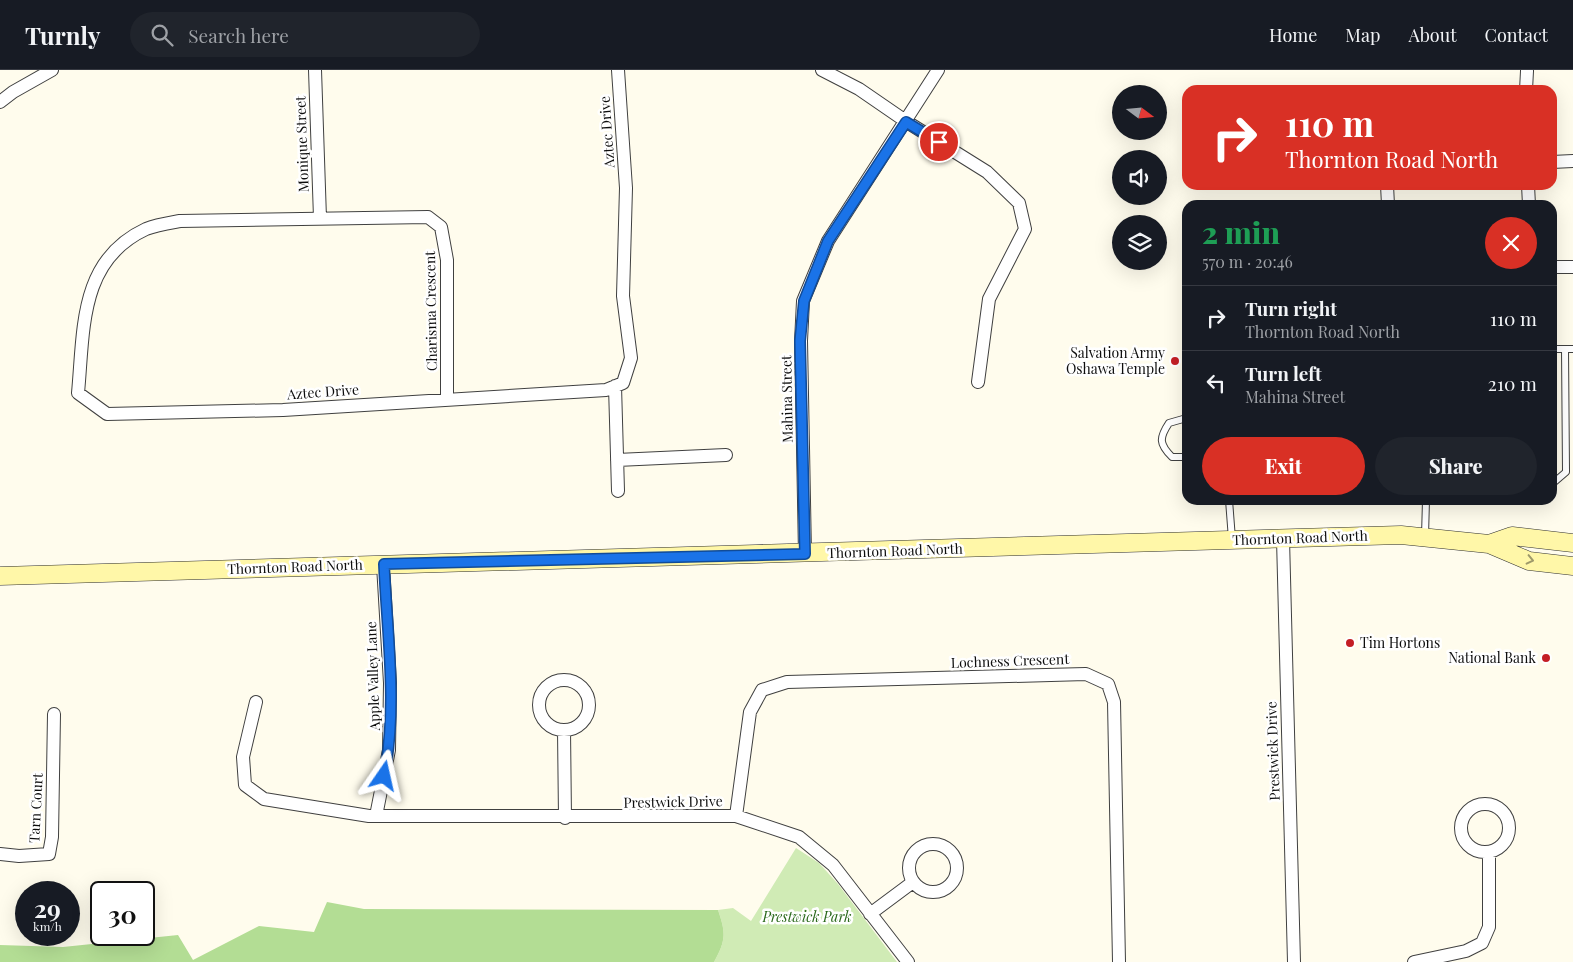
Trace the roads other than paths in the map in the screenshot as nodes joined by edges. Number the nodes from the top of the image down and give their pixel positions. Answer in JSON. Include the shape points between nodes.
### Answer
{"nodes":[{"id":1,"x":52,"y":70,"type":"edge"},
{"id":2,"x":315,"y":70,"type":"edge"},
{"id":3,"x":618,"y":70,"type":"edge"},
{"id":4,"x":822,"y":70,"type":"edge"},
{"id":5,"x":938,"y":70,"type":"edge"},
{"id":6,"x":1527,"y":71,"type":"dead end"},
{"id":7,"x":1526,"y":85,"type":"edge"},
{"id":8,"x":0,"y":102,"type":"edge"},
{"id":9,"x":906,"y":122,"type":"junction"},
{"id":10,"x":1557,"y":162,"type":"edge"},
{"id":11,"x":1573,"y":162,"type":"edge"},
{"id":12,"x":320,"y":218,"type":"junction"},
{"id":13,"x":1557,"y":267,"type":"edge"},
{"id":14,"x":1573,"y":267,"type":"edge"},
{"id":15,"x":1557,"y":349,"type":"edge"},
{"id":16,"x":1565,"y":349,"type":"junction"},
{"id":17,"x":1573,"y":349,"type":"edge"},
{"id":18,"x":978,"y":382,"type":"dead end"},
{"id":19,"x":615,"y":386,"type":"junction"},
{"id":20,"x":447,"y":399,"type":"junction"},
{"id":21,"x":1182,"y":419,"type":"edge"},
{"id":22,"x":726,"y":455,"type":"dead end"},
{"id":23,"x":1182,"y":457,"type":"edge"},
{"id":24,"x":617,"y":460,"type":"junction"},
{"id":25,"x":1557,"y":480,"type":"edge"},
{"id":26,"x":618,"y":491,"type":"dead end"},
{"id":27,"x":1229,"y":505,"type":"edge"},
{"id":28,"x":1426,"y":505,"type":"edge"},
{"id":29,"x":1425,"y":536,"type":"junction"},
{"id":30,"x":1232,"y":540,"type":"junction"},
{"id":31,"x":1283,"y":540,"type":"junction"},
{"id":32,"x":1573,"y":543,"type":"edge"},
{"id":33,"x":1489,"y":544,"type":"junction"},
{"id":34,"x":805,"y":554,"type":"junction"},
{"id":35,"x":384,"y":564,"type":"junction"},
{"id":36,"x":1573,"y":566,"type":"edge"},
{"id":37,"x":0,"y":576,"type":"edge"},
{"id":38,"x":256,"y":702,"type":"dead end"},
{"id":39,"x":54,"y":714,"type":"dead end"},
{"id":40,"x":564,"y":730,"type":"junction"},
{"id":41,"x":376,"y":816,"type":"junction"},
{"id":42,"x":736,"y":816,"type":"junction"},
{"id":43,"x":565,"y":818,"type":"junction"},
{"id":44,"x":1489,"y":852,"type":"dead end"},
{"id":45,"x":0,"y":854,"type":"edge"},
{"id":46,"x":913,"y":882,"type":"dead end"},
{"id":47,"x":870,"y":914,"type":"junction"},
{"id":48,"x":908,"y":962,"type":"edge"},
{"id":49,"x":1118,"y":962,"type":"edge"},
{"id":50,"x":1294,"y":962,"type":"edge"},
{"id":51,"x":1414,"y":962,"type":"edge"}],
"edges":[{"from":1,"to":8,"type":"street"},
{"from":2,"to":12,"type":"street","name":"Monique Street"},
{"from":3,"to":19,"type":"street","name":"Aztec Drive","via":[[626,188],[623,296],[631,358],[623,383]]},
{"from":4,"to":9,"type":"street","via":[[859,89]]},
{"from":5,"to":9,"type":"street","name":"Mahina Street"},
{"from":6,"to":7,"type":"street"},
{"from":9,"to":18,"type":"street","via":[[988,172],[1019,203],[1025,229],[989,299]]},
{"from":9,"to":34,"type":"street","name":"Mahina Street","via":[[828,241],[804,301],[800,341]]},
{"from":10,"to":11,"type":"street"},
{"from":12,"to":20,"type":"street","name":"Charisma Crescent","via":[[428,216],[442,227],[448,260]]},
{"from":12,"to":20,"type":"street","name":"Aztec Drive","via":[[180,221],[146,229],[110,254],[98,271],[85,312],[78,393],[107,414],[283,410]]},
{"from":13,"to":14,"type":"street"},
{"from":15,"to":16,"type":"lane"},
{"from":16,"to":17,"type":"lane"},
{"from":16,"to":25,"type":"lane","via":[[1566,472]]},
{"from":19,"to":20,"type":"street","name":"Aztec Drive","via":[[606,390]]},
{"from":19,"to":24,"type":"street"},
{"from":21,"to":23,"type":"lane","via":[[1169,423],[1162,434],[1163,448],[1172,457]]},
{"from":22,"to":24,"type":"street"},
{"from":24,"to":26,"type":"street"},
{"from":27,"to":30,"type":"lane"},
{"from":28,"to":29,"type":"lane"},
{"from":29,"to":31,"type":"main road","name":"Thornton Road North"},
{"from":29,"to":33,"type":"main road","name":"Thornton Road North"},
{"from":30,"to":31,"type":"main road","name":"Thornton Road North"},
{"from":30,"to":34,"type":"main road","name":"Thornton Road North"},
{"from":31,"to":50,"type":"street","name":"Prestwick Drive"},
{"from":32,"to":33,"type":"main road","name":"Thornton Road North","via":[[1512,536]]},
{"from":33,"to":36,"type":"main road","name":"Thornton Road North","one_way":true,"via":[[1529,561]]},
{"from":34,"to":35,"type":"main road","name":"Thornton Road North"},
{"from":35,"to":37,"type":"main road","name":"Thornton Road North"},
{"from":35,"to":41,"type":"street","name":"Apple Valley Lane","via":[[390,683],[389,750]]},
{"from":38,"to":41,"type":"street","name":"Prestwick Drive","via":[[243,757],[245,785],[264,799]]},
{"from":39,"to":45,"type":"street","name":"Tarn Court","via":[[49,854]]},
{"from":40,"to":40,"type":"street","via":[[586,718],[589,703],[585,691],[566,680],[550,684],[539,702],[543,719],[549,725]]},
{"from":40,"to":43,"type":"street"},
{"from":41,"to":43,"type":"street","name":"Prestwick Drive"},
{"from":42,"to":43,"type":"street","name":"Prestwick Drive"},
{"from":42,"to":47,"type":"street","name":"Prestwick Drive","via":[[799,836],[833,865]]},
{"from":42,"to":49,"type":"street","name":"Lochness Crescent","via":[[750,712],[762,690],[787,682],[1086,674],[1108,684],[1114,702]]},
{"from":44,"to":51,"type":"street","via":[[1489,927],[1482,943],[1466,951]]},
{"from":46,"to":47,"type":"street"},
{"from":47,"to":48,"type":"street","name":"Prestwick Drive"}]}
